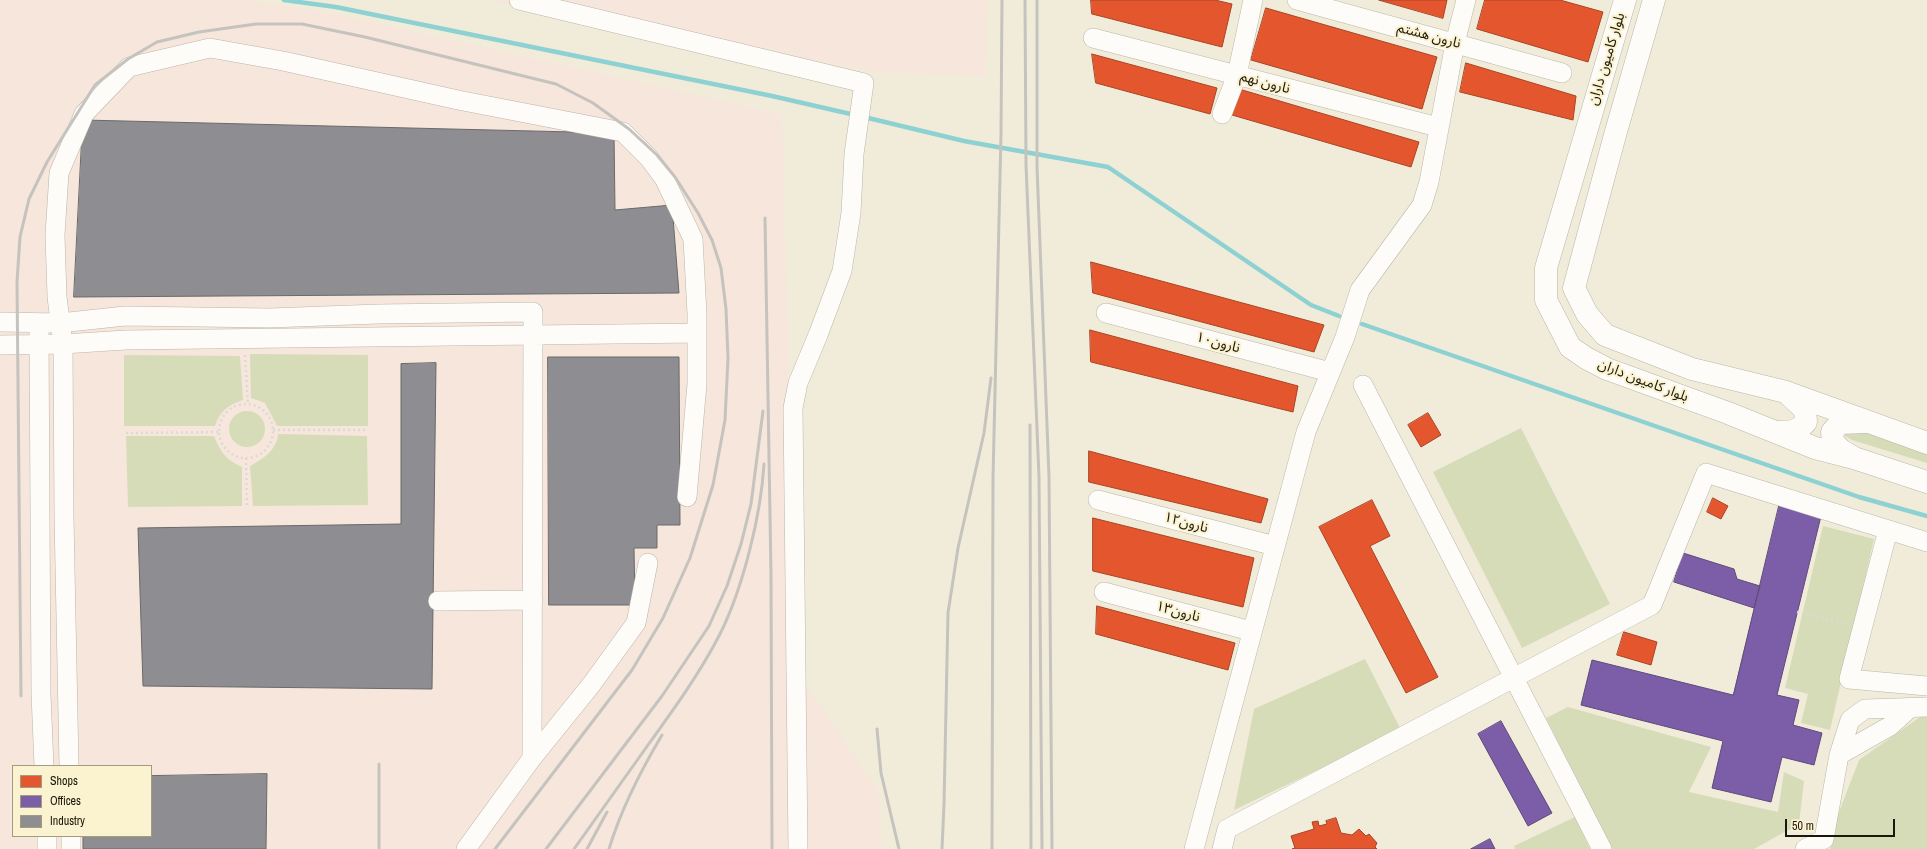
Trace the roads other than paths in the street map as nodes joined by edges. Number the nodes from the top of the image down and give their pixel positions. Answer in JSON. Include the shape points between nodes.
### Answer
{"nodes":[{"id":1,"x":519,"y":0,"type":"edge"},
{"id":2,"x":1253,"y":0,"type":"edge"},
{"id":3,"x":1296,"y":0,"type":"edge"},
{"id":4,"x":1466,"y":0,"type":"edge"},
{"id":5,"x":1625,"y":0,"type":"edge"},
{"id":6,"x":1654,"y":0,"type":"edge"},
{"id":7,"x":1093,"y":38,"type":"dead end"},
{"id":8,"x":1455,"y":43,"type":"junction"},
{"id":9,"x":1562,"y":72,"type":"dead end"},
{"id":10,"x":1237,"y":75,"type":"junction"},
{"id":11,"x":1222,"y":114,"type":"dead end"},
{"id":12,"x":1438,"y":127,"type":"junction"},
{"id":13,"x":57,"y":297,"type":"junction"},
{"id":14,"x":1106,"y":313,"type":"dead end"},
{"id":15,"x":0,"y":322,"type":"edge"},
{"id":16,"x":39,"y":322,"type":"junction"},
{"id":17,"x":60,"y":323,"type":"junction"},
{"id":18,"x":697,"y":333,"type":"junction"},
{"id":19,"x":533,"y":334,"type":"junction"},
{"id":20,"x":39,"y":344,"type":"junction"},
{"id":21,"x":63,"y":344,"type":"junction"},
{"id":22,"x":0,"y":345,"type":"edge"},
{"id":23,"x":1330,"y":372,"type":"junction"},
{"id":24,"x":1363,"y":385,"type":"dead end"},
{"id":25,"x":1786,"y":392,"type":"junction"},
{"id":26,"x":1868,"y":422,"type":"junction"},
{"id":27,"x":1777,"y":432,"type":"junction"},
{"id":28,"x":1927,"y":443,"type":"edge"},
{"id":29,"x":1854,"y":458,"type":"junction"},
{"id":30,"x":1927,"y":482,"type":"edge"},
{"id":31,"x":687,"y":497,"type":"dead end"},
{"id":32,"x":1098,"y":500,"type":"dead end"},
{"id":33,"x":40,"y":518,"type":"junction"},
{"id":34,"x":64,"y":518,"type":"junction"},
{"id":35,"x":1888,"y":530,"type":"junction"},
{"id":36,"x":1927,"y":542,"type":"edge"},
{"id":37,"x":1275,"y":546,"type":"junction"},
{"id":38,"x":648,"y":563,"type":"dead end"},
{"id":39,"x":1104,"y":592,"type":"dead end"},
{"id":40,"x":533,"y":600,"type":"junction"},
{"id":41,"x":438,"y":601,"type":"dead end"},
{"id":42,"x":1251,"y":631,"type":"junction"},
{"id":43,"x":1514,"y":679,"type":"junction"},
{"id":44,"x":1894,"y":683,"type":"junction"},
{"id":45,"x":1927,"y":686,"type":"edge"},
{"id":46,"x":1911,"y":707,"type":"edge"},
{"id":47,"x":1839,"y":755,"type":"junction"},
{"id":48,"x":532,"y":758,"type":"junction"},
{"id":49,"x":44,"y":765,"type":"edge"},
{"id":50,"x":69,"y":765,"type":"edge"},
{"id":51,"x":47,"y":837,"type":"edge"},
{"id":52,"x":71,"y":837,"type":"edge"},
{"id":53,"x":47,"y":849,"type":"edge"},
{"id":54,"x":71,"y":849,"type":"edge"},
{"id":55,"x":466,"y":849,"type":"edge"},
{"id":56,"x":798,"y":849,"type":"edge"},
{"id":57,"x":1194,"y":849,"type":"edge"},
{"id":58,"x":1222,"y":849,"type":"edge"},
{"id":59,"x":1602,"y":849,"type":"edge"},
{"id":60,"x":1805,"y":849,"type":"edge"}],
"edges":[{"from":1,"to":56,"type":"lane","via":[[864,84],[854,154],[851,213],[842,271],[798,383],[792,408]]},
{"from":2,"to":10,"type":"lane"},
{"from":3,"to":8,"type":"lane","name":"نارون هشتم"},
{"from":4,"to":8,"type":"lane"},
{"from":5,"to":27,"type":"main road","name":"بلوار کامیون داران","via":[[1546,268],[1546,300],[1570,347],[1586,358],[1607,369]]},
{"from":6,"to":25,"type":"main road","name":"بلوار کامیون داران","via":[[1574,288],[1587,314],[1605,335],[1692,369]]},
{"from":7,"to":10,"type":"lane","name":"نارون نهم"},
{"from":8,"to":9,"type":"lane","name":"نارون هشتم"},
{"from":8,"to":12,"type":"lane"},
{"from":10,"to":11,"type":"lane"},
{"from":10,"to":12,"type":"lane","name":"نارون نهم"},
{"from":12,"to":23,"type":"lane","via":[[1429,182],[1422,205],[1360,290],[1345,337]]},
{"from":13,"to":16,"type":"lane"},
{"from":13,"to":17,"type":"lane"},
{"from":13,"to":18,"type":"lane","via":[[55,235],[59,173],[84,114],[129,67],[210,48],[623,132],[649,158],[664,178],[693,239]]},
{"from":14,"to":23,"type":"lane","name":"نارون۱۰"},
{"from":15,"to":16,"type":"lane"},
{"from":16,"to":17,"type":"lane"},
{"from":16,"to":20,"type":"lane"},
{"from":17,"to":19,"type":"lane","via":[[125,316],[270,318],[533,312]]},
{"from":17,"to":21,"type":"lane"},
{"from":18,"to":19,"type":"lane"},
{"from":18,"to":31,"type":"lane","via":[[697,384]]},
{"from":19,"to":21,"type":"lane","via":[[126,340]]},
{"from":19,"to":40,"type":"lane"},
{"from":20,"to":21,"type":"lane"},
{"from":20,"to":22,"type":"lane"},
{"from":20,"to":33,"type":"lane"},
{"from":21,"to":34,"type":"lane"},
{"from":23,"to":37,"type":"lane","via":[[1306,432]]},
{"from":24,"to":43,"type":"lane"},
{"from":25,"to":26,"type":"main road","name":"بلوار کامیون داران"},
{"from":25,"to":27,"type":"main road","via":[[1806,410],[1806,422],[1801,429],[1793,432]]},
{"from":26,"to":28,"type":"main road","name":"بلوار کامیون داران"},
{"from":26,"to":29,"type":"main road","via":[[1840,423],[1832,432],[1832,442]]},
{"from":27,"to":29,"type":"main road","name":"بلوار کامیون داران","via":[[1815,448]]},
{"from":29,"to":30,"type":"main road","name":"بلوار کامیون داران"},
{"from":32,"to":37,"type":"lane","name":"نارون۱۲"},
{"from":33,"to":34,"type":"lane"},
{"from":33,"to":49,"type":"lane"},
{"from":34,"to":50,"type":"lane"},
{"from":35,"to":36,"type":"lane"},
{"from":35,"to":43,"type":"lane","via":[[1706,473],[1652,605]]},
{"from":35,"to":44,"type":"lane","via":[[1849,679]]},
{"from":37,"to":42,"type":"lane"},
{"from":38,"to":48,"type":"lane","via":[[636,623],[591,685]]},
{"from":39,"to":42,"type":"lane","name":"نارون۱۳"},
{"from":40,"to":41,"type":"lane"},
{"from":40,"to":48,"type":"lane"},
{"from":42,"to":57,"type":"lane"},
{"from":43,"to":58,"type":"lane","via":[[1227,829]]},
{"from":43,"to":59,"type":"lane"},
{"from":44,"to":45,"type":"lane"},
{"from":44,"to":46,"type":"lane"},
{"from":46,"to":47,"type":"lane","via":[[1890,726]]},
{"from":46,"to":47,"type":"lane","via":[[1865,709],[1850,720]]},
{"from":47,"to":60,"type":"lane","via":[[1824,839]]},
{"from":48,"to":55,"type":"lane"},
{"from":51,"to":53,"type":"lane"},
{"from":52,"to":54,"type":"lane"}]}
